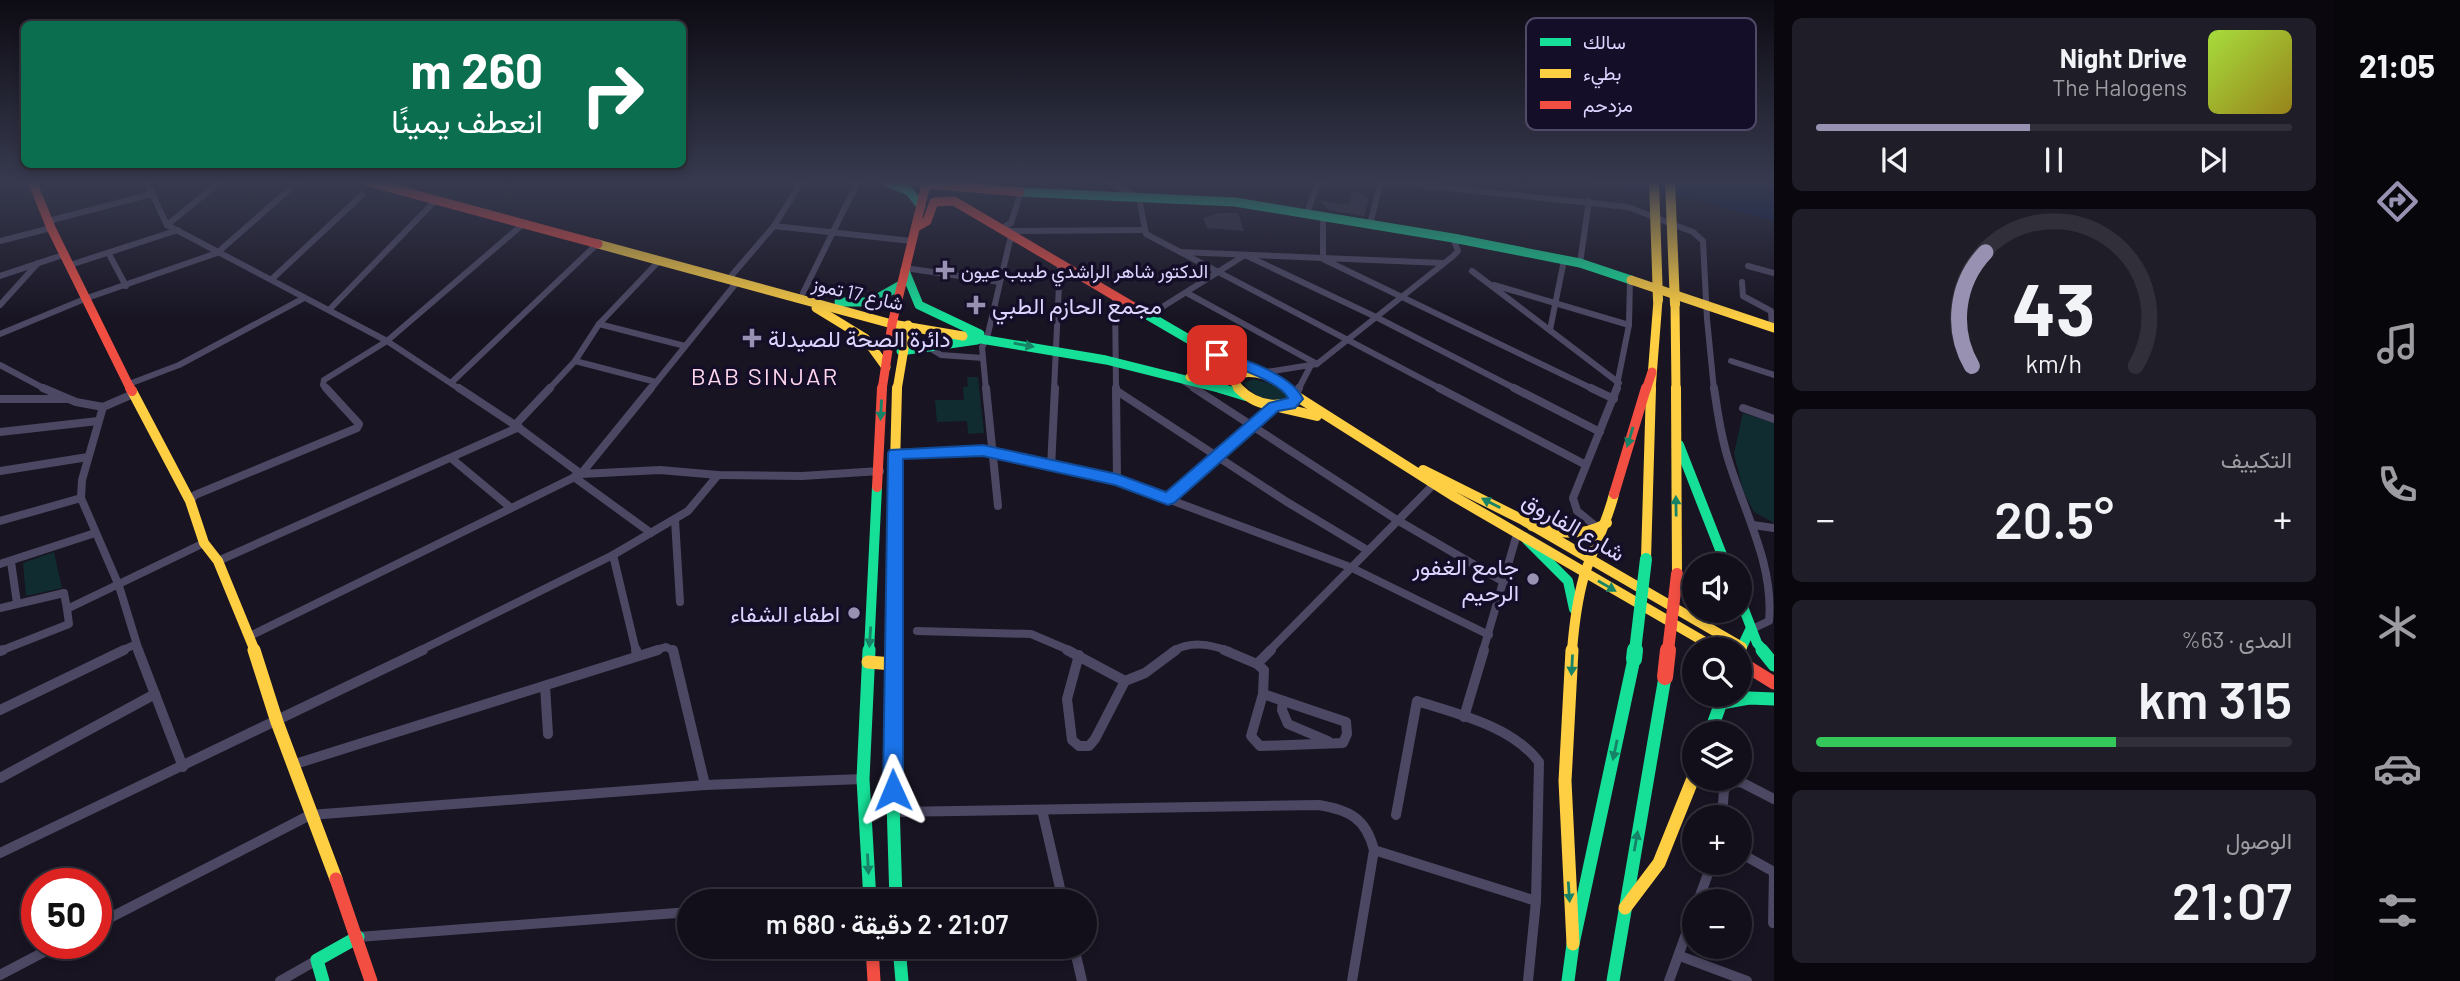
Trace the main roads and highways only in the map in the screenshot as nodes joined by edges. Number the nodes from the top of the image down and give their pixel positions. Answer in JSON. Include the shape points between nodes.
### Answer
{"nodes":[{"id":1,"x":51,"y":227,"type":"edge"},
{"id":2,"x":529,"y":227,"type":"edge"},
{"id":3,"x":545,"y":227,"type":"edge"},
{"id":4,"x":916,"y":227,"type":"edge"},
{"id":5,"x":996,"y":227,"type":"edge"},
{"id":6,"x":1386,"y":227,"type":"edge"},
{"id":7,"x":1656,"y":227,"type":"edge"},
{"id":8,"x":1672,"y":227,"type":"edge"},
{"id":9,"x":905,"y":269,"type":"junction"},
{"id":10,"x":735,"y":279,"type":"junction"},
{"id":11,"x":901,"y":285,"type":"junction"},
{"id":12,"x":802,"y":296,"type":"junction"},
{"id":13,"x":839,"y":302,"type":"junction"},
{"id":14,"x":893,"y":321,"type":"junction"},
{"id":15,"x":908,"y":325,"type":"junction"},
{"id":16,"x":1773,"y":328,"type":"edge"},
{"id":17,"x":987,"y":338,"type":"junction"},
{"id":18,"x":1056,"y":350,"type":"joint"},
{"id":19,"x":901,"y":351,"type":"junction"},
{"id":20,"x":1209,"y":351,"type":"junction"},
{"id":21,"x":887,"y":370,"type":"junction"},
{"id":22,"x":1258,"y":372,"type":"junction"},
{"id":23,"x":1652,"y":372,"type":"junction"},
{"id":24,"x":1190,"y":377,"type":"junction"},
{"id":25,"x":1246,"y":396,"type":"junction"},
{"id":26,"x":1296,"y":396,"type":"junction"},
{"id":27,"x":1275,"y":407,"type":"junction"},
{"id":28,"x":1330,"y":420,"type":"junction"},
{"id":29,"x":1675,"y":438,"type":"junction"},
{"id":30,"x":1381,"y":450,"type":"junction"},
{"id":31,"x":1532,"y":526,"type":"junction"},
{"id":32,"x":1603,"y":526,"type":"junction"},
{"id":33,"x":1522,"y":537,"type":"junction"},
{"id":34,"x":1721,"y":553,"type":"edge"},
{"id":35,"x":1589,"y":568,"type":"junction"},
{"id":36,"x":1574,"y":617,"type":"junction"},
{"id":37,"x":1748,"y":623,"type":"edge"},
{"id":38,"x":1750,"y":630,"type":"junction"},
{"id":39,"x":1698,"y":637,"type":"edge"},
{"id":40,"x":1718,"y":637,"type":"edge"},
{"id":41,"x":1747,"y":637,"type":"edge"},
{"id":42,"x":868,"y":663,"type":"junction"},
{"id":43,"x":893,"y":664,"type":"junction"},
{"id":44,"x":1774,"y":665,"type":"edge"},
{"id":45,"x":1752,"y":669,"type":"edge"},
{"id":46,"x":1774,"y":683,"type":"edge"},
{"id":47,"x":1752,"y":698,"type":"edge"},
{"id":48,"x":1774,"y":699,"type":"edge"},
{"id":49,"x":1688,"y":791,"type":"edge"},
{"id":50,"x":869,"y":889,"type":"edge"},
{"id":51,"x":896,"y":889,"type":"edge"},
{"id":52,"x":1625,"y":908,"type":"junction"},
{"id":53,"x":358,"y":937,"type":"junction"},
{"id":54,"x":1573,"y":944,"type":"junction"},
{"id":55,"x":873,"y":959,"type":"edge"},
{"id":56,"x":900,"y":959,"type":"edge"},
{"id":57,"x":323,"y":981,"type":"edge"},
{"id":58,"x":372,"y":981,"type":"edge"},
{"id":59,"x":874,"y":981,"type":"edge"},
{"id":60,"x":902,"y":981,"type":"edge"},
{"id":61,"x":1568,"y":981,"type":"edge"},
{"id":62,"x":1613,"y":981,"type":"edge"}],
"edges":[{"from":1,"to":53,"type":"main road","via":[[190,501],[204,543],[218,561],[250,636],[292,765]]},
{"from":2,"to":10,"type":"main road","name":"شارع 17 تموز"},
{"from":3,"to":10,"type":"main road","name":"شارع 17 تموز"},
{"from":4,"to":9,"type":"main road"},
{"from":5,"to":20,"type":"main road","name":"شارع الفاروق"},
{"from":6,"to":16,"type":"main road","via":[[1580,263]]},
{"from":7,"to":23,"type":"main road","bridge":true,"via":[[1658,300]]},
{"from":8,"to":29,"type":"main road","bridge":true},
{"from":9,"to":11,"type":"main road"},
{"from":9,"to":17,"type":"main road","via":[[919,305]]},
{"from":10,"to":12,"type":"main road","name":"شارع 17 تموز"},
{"from":11,"to":13,"type":"main road","via":[[871,302]]},
{"from":11,"to":14,"type":"main road"},
{"from":12,"to":13,"type":"main road","name":"شارع 17 تموز"},
{"from":12,"to":14,"type":"main road","name":"شارع 17 تموز"},
{"from":12,"to":21,"type":"main road","via":[[863,333],[881,354]]},
{"from":13,"to":14,"type":"main road","name":"شارع 17 تموز"},
{"from":14,"to":15,"type":"main road","name":"شارع 17 تموز"},
{"from":14,"to":21,"type":"main road"},
{"from":15,"to":17,"type":"main road","name":"شارع 17 تموز"},
{"from":15,"to":19,"type":"main road"},
{"from":17,"to":18,"type":"main road","name":"شارع 17 تموز","one_way":true},
{"from":17,"to":19,"type":"main road"},
{"from":18,"to":24,"type":"main road","name":"شارع الفاروق"},
{"from":19,"to":43,"type":"main road","via":[[894,418]]},
{"from":20,"to":22,"type":"main road","name":"شارع الفاروق"},
{"from":20,"to":24,"type":"main road","via":[[1211,366]]},
{"from":21,"to":42,"type":"main road","one_way":true},
{"from":22,"to":25,"type":"main road","via":[[1233,378]]},
{"from":22,"to":26,"type":"main road","name":"شارع الفاروق","via":[[1284,384]]},
{"from":23,"to":32,"type":"main road","one_way":true},
{"from":23,"to":54,"type":"main road","one_way":true,"bridge":true,"via":[[1646,559],[1634,659]]},
{"from":24,"to":25,"type":"main road","name":"شارع الفاروق"},
{"from":25,"to":27,"type":"main road","name":"شارع الفاروق"},
{"from":26,"to":27,"type":"main road","via":[[1293,403]]},
{"from":26,"to":28,"type":"main road","name":"شارع الفاروق"},
{"from":27,"to":28,"type":"main road","name":"شارع الفاروق"},
{"from":28,"to":30,"type":"main road","name":"شارع الفاروق"},
{"from":29,"to":34,"type":"main road"},
{"from":52,"to":29,"type":"main road","one_way":true,"bridge":true,"via":[[1665,677],[1677,574]]},
{"from":31,"to":30,"type":"main road","name":"شارع الفاروق","one_way":true},
{"from":30,"to":33,"type":"main road","name":"شارع الفاروق"},
{"from":31,"to":32,"type":"main road","via":[[1574,534]]},
{"from":31,"to":35,"type":"main road","name":"شارع الفاروق"},
{"from":32,"to":35,"type":"main road"},
{"from":33,"to":35,"type":"main road","name":"شارع الفاروق"},
{"from":33,"to":36,"type":"main road","via":[[1568,581]]},
{"from":35,"to":36,"type":"main road"},
{"from":35,"to":39,"type":"main road","name":"شارع الفاروق","one_way":true},
{"from":35,"to":40,"type":"main road","name":"شارع الفاروق"},
{"from":36,"to":54,"type":"main road","one_way":true,"via":[[1565,781]]},
{"from":37,"to":38,"type":"main road"},
{"from":38,"to":41,"type":"main road"},
{"from":38,"to":44,"type":"main road"},
{"from":42,"to":43,"type":"main road"},
{"from":42,"to":50,"type":"main road","one_way":true,"via":[[863,779]]},
{"from":43,"to":51,"type":"main road"},
{"from":45,"to":46,"type":"main road"},
{"from":47,"to":48,"type":"main road"},
{"from":49,"to":52,"type":"main road","via":[[1665,855]]},
{"from":52,"to":62,"type":"main road"},
{"from":53,"to":57,"type":"main road","via":[[317,960]]},
{"from":53,"to":58,"type":"main road"},
{"from":54,"to":61,"type":"main road"},
{"from":55,"to":59,"type":"main road"},
{"from":56,"to":60,"type":"main road"}]}
